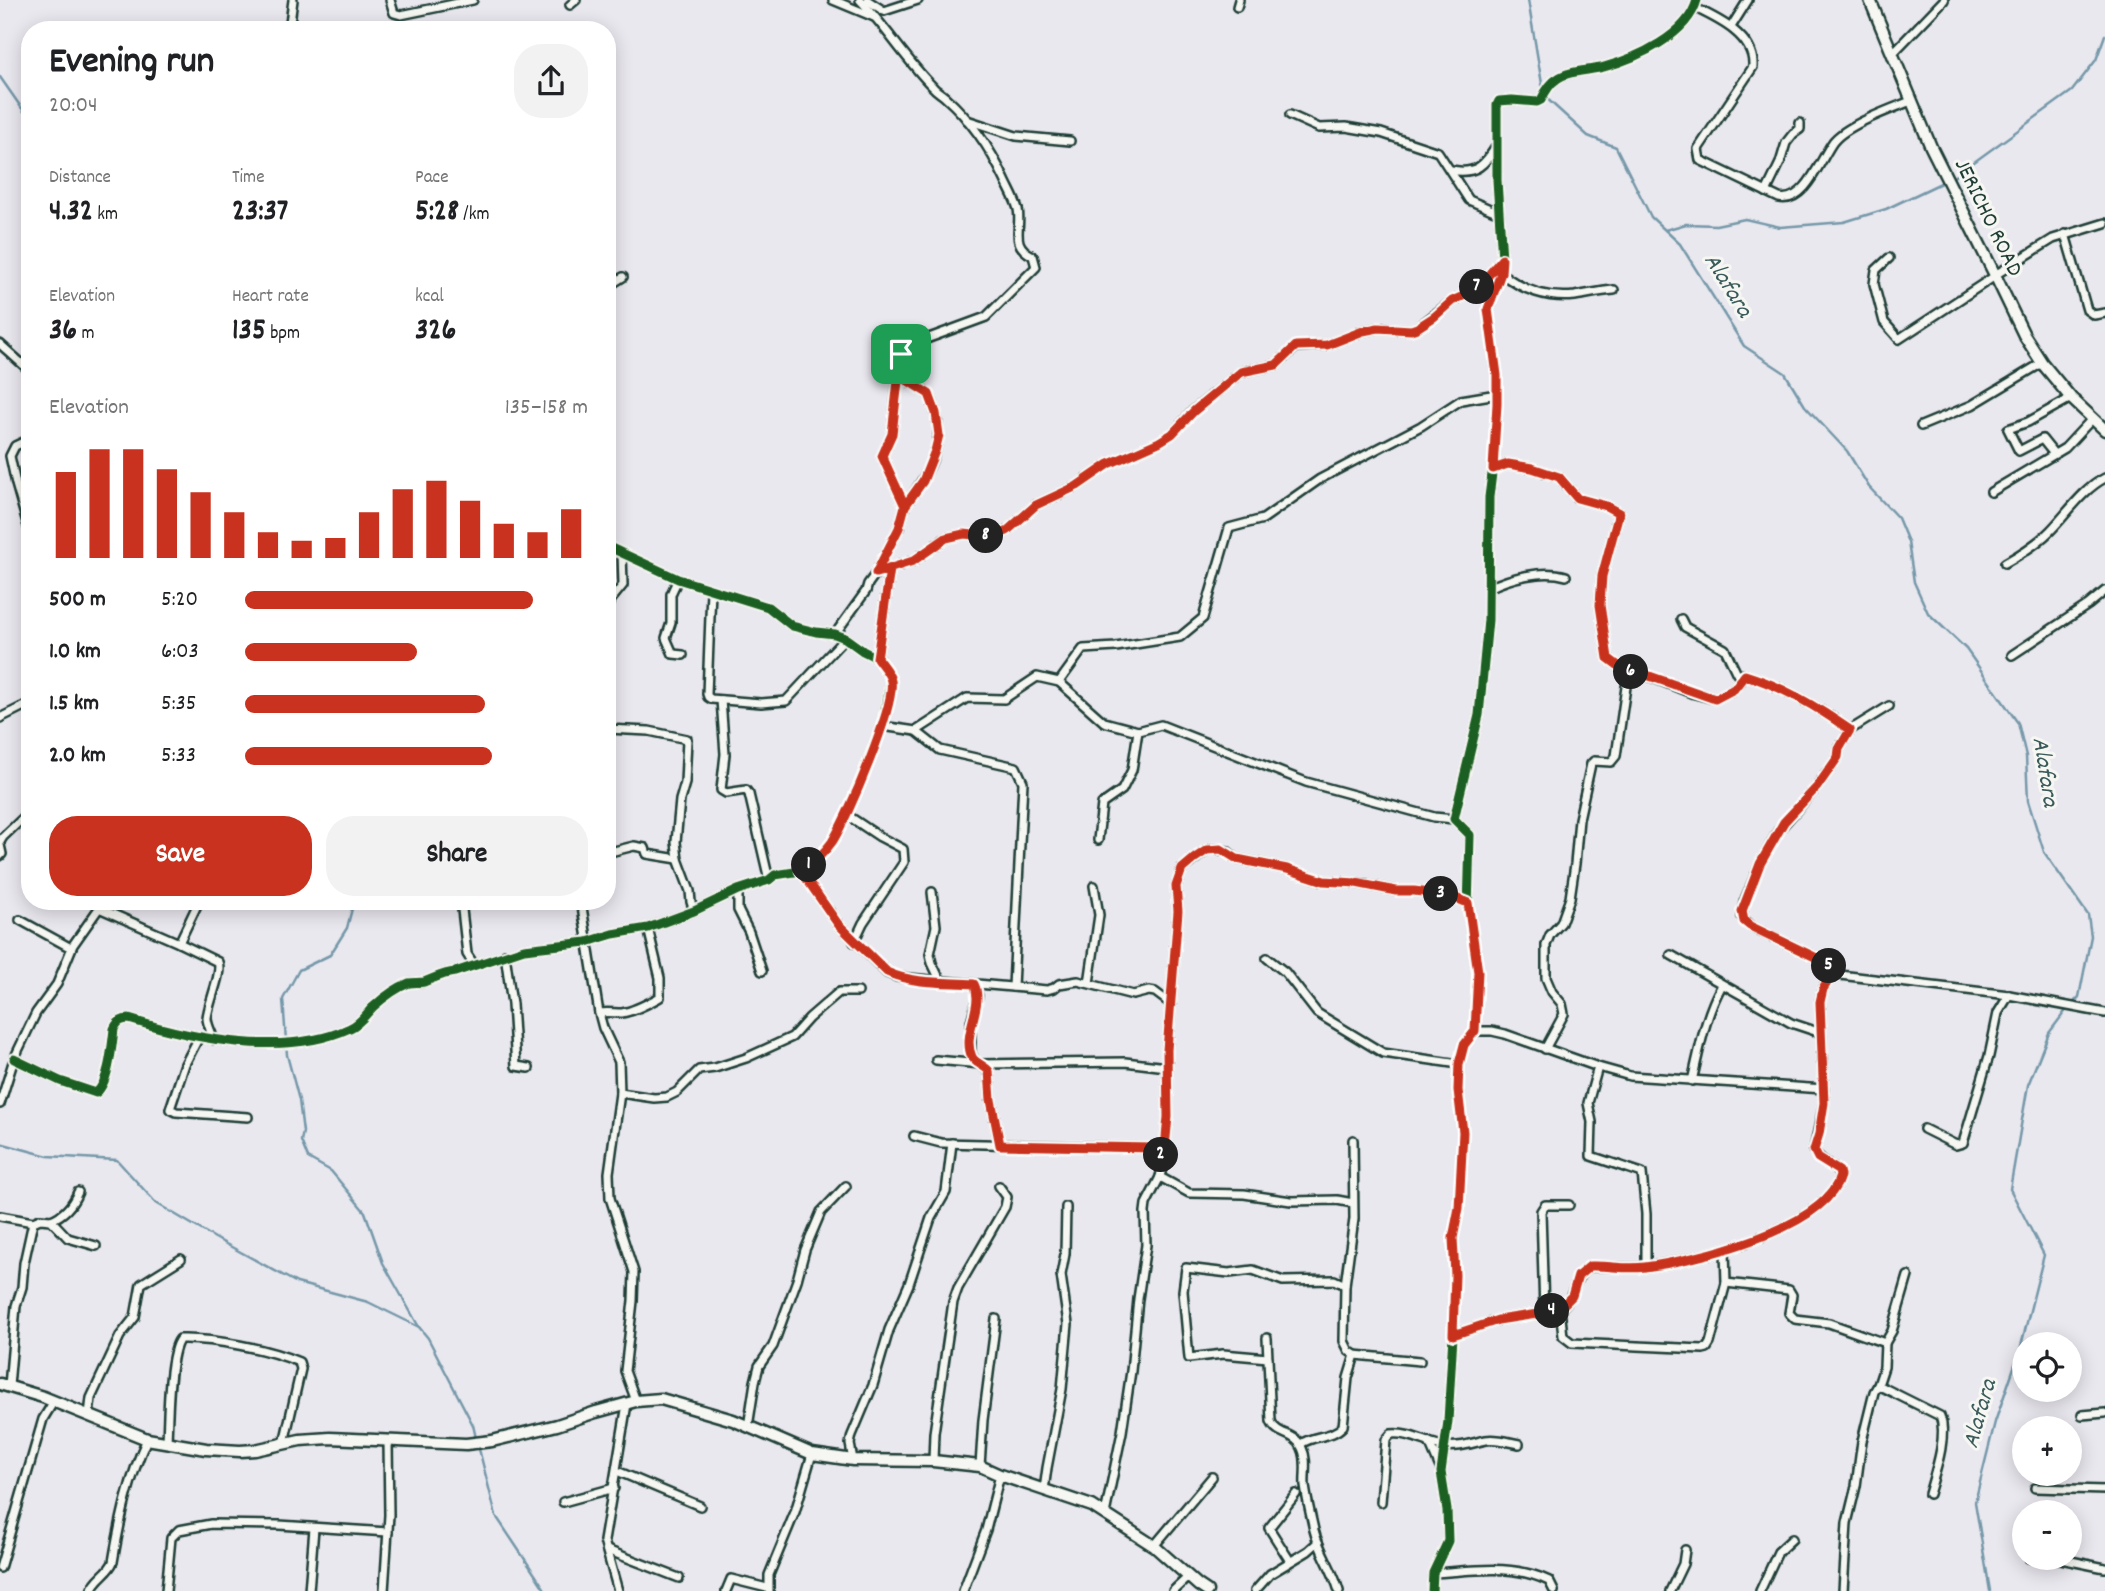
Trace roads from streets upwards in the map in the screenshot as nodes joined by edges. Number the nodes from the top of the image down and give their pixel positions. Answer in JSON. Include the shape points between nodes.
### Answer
{"nodes":[{"id":1,"x":293,"y":0,"type":"edge"},
{"id":2,"x":390,"y":0,"type":"edge"},
{"id":3,"x":473,"y":0,"type":"edge"},
{"id":4,"x":833,"y":0,"type":"edge"},
{"id":5,"x":860,"y":0,"type":"edge"},
{"id":6,"x":867,"y":0,"type":"edge"},
{"id":7,"x":918,"y":0,"type":"edge"},
{"id":8,"x":1748,"y":0,"type":"edge"},
{"id":9,"x":1870,"y":0,"type":"edge"},
{"id":10,"x":1944,"y":0,"type":"edge"},
{"id":11,"x":1696,"y":4,"type":"edge"},
{"id":12,"x":878,"y":19,"type":"junction"},
{"id":13,"x":290,"y":21,"type":"edge"},
{"id":14,"x":1731,"y":27,"type":"junction"},
{"id":15,"x":1892,"y":54,"type":"junction"},
{"id":16,"x":1911,"y":101,"type":"junction"},
{"id":17,"x":1290,"y":115,"type":"dead end"},
{"id":18,"x":966,"y":120,"type":"junction"},
{"id":19,"x":1800,"y":123,"type":"dead end"},
{"id":20,"x":1070,"y":141,"type":"dead end"},
{"id":21,"x":1497,"y":145,"type":"junction"},
{"id":22,"x":1451,"y":170,"type":"junction"},
{"id":23,"x":1766,"y":192,"type":"junction"},
{"id":24,"x":1499,"y":213,"type":"junction"},
{"id":25,"x":2105,"y":223,"type":"edge"},
{"id":26,"x":2065,"y":234,"type":"junction"},
{"id":27,"x":1889,"y":258,"type":"dead end"},
{"id":28,"x":1502,"y":259,"type":"junction"},
{"id":29,"x":1501,"y":273,"type":"junction"},
{"id":30,"x":1995,"y":275,"type":"junction"},
{"id":31,"x":623,"y":277,"type":"dead end"},
{"id":32,"x":616,"y":281,"type":"edge"},
{"id":33,"x":1614,"y":290,"type":"dead end"},
{"id":34,"x":2105,"y":313,"type":"edge"},
{"id":35,"x":0,"y":344,"type":"edge"},
{"id":36,"x":901,"y":354,"type":"junction"},
{"id":37,"x":21,"y":363,"type":"edge"},
{"id":38,"x":2042,"y":363,"type":"junction"},
{"id":39,"x":1497,"y":394,"type":"junction"},
{"id":40,"x":2071,"y":398,"type":"junction"},
{"id":41,"x":2092,"y":419,"type":"junction"},
{"id":42,"x":1921,"y":425,"type":"dead end"},
{"id":43,"x":2105,"y":430,"type":"edge"},
{"id":44,"x":21,"y":443,"type":"edge"},
{"id":45,"x":2054,"y":454,"type":"junction"},
{"id":46,"x":1493,"y":469,"type":"junction"},
{"id":47,"x":2105,"y":478,"type":"edge"},
{"id":48,"x":1991,"y":492,"type":"dead end"},
{"id":49,"x":21,"y":502,"type":"edge"},
{"id":50,"x":905,"y":506,"type":"junction"},
{"id":51,"x":616,"y":551,"type":"edge"},
{"id":52,"x":622,"y":554,"type":"junction"},
{"id":53,"x":2006,"y":563,"type":"dead end"},
{"id":54,"x":890,"y":569,"type":"junction"},
{"id":55,"x":876,"y":573,"type":"junction"},
{"id":56,"x":1566,"y":576,"type":"dead end"},
{"id":57,"x":678,"y":579,"type":"junction"},
{"id":58,"x":1489,"y":588,"type":"junction"},
{"id":59,"x":710,"y":590,"type":"junction"},
{"id":60,"x":2105,"y":591,"type":"edge"},
{"id":61,"x":616,"y":594,"type":"edge"},
{"id":62,"x":1681,"y":619,"type":"dead end"},
{"id":63,"x":835,"y":634,"type":"junction"},
{"id":64,"x":845,"y":638,"type":"junction"},
{"id":65,"x":683,"y":655,"type":"dead end"},
{"id":66,"x":2012,"y":655,"type":"dead end"},
{"id":67,"x":877,"y":658,"type":"junction"},
{"id":68,"x":1628,"y":673,"type":"junction"},
{"id":69,"x":1745,"y":675,"type":"junction"},
{"id":70,"x":1059,"y":682,"type":"junction"},
{"id":71,"x":721,"y":700,"type":"junction"},
{"id":72,"x":1889,"y":706,"type":"dead end"},
{"id":73,"x":21,"y":708,"type":"edge"},
{"id":74,"x":0,"y":718,"type":"edge"},
{"id":75,"x":883,"y":726,"type":"junction"},
{"id":76,"x":616,"y":729,"type":"edge"},
{"id":77,"x":1850,"y":730,"type":"junction"},
{"id":78,"x":916,"y":731,"type":"junction"},
{"id":79,"x":1138,"y":731,"type":"junction"},
{"id":80,"x":847,"y":815,"type":"junction"},
{"id":81,"x":1454,"y":819,"type":"junction"},
{"id":82,"x":21,"y":820,"type":"edge"},
{"id":83,"x":1098,"y":840,"type":"dead end"},
{"id":84,"x":0,"y":844,"type":"edge"},
{"id":85,"x":616,"y":850,"type":"edge"},
{"id":86,"x":0,"y":856,"type":"edge"},
{"id":87,"x":678,"y":859,"type":"junction"},
{"id":88,"x":801,"y":871,"type":"junction"},
{"id":89,"x":769,"y":880,"type":"junction"},
{"id":90,"x":1094,"y":886,"type":"dead end"},
{"id":91,"x":738,"y":890,"type":"junction"},
{"id":92,"x":932,"y":892,"type":"dead end"},
{"id":93,"x":1468,"y":903,"type":"junction"},
{"id":94,"x":98,"y":910,"type":"edge"},
{"id":95,"x":111,"y":910,"type":"edge"},
{"id":96,"x":195,"y":910,"type":"edge"},
{"id":97,"x":462,"y":910,"type":"edge"},
{"id":98,"x":582,"y":910,"type":"edge"},
{"id":99,"x":694,"y":911,"type":"junction"},
{"id":100,"x":20,"y":919,"type":"dead end"},
{"id":101,"x":648,"y":928,"type":"junction"},
{"id":102,"x":587,"y":942,"type":"junction"},
{"id":103,"x":854,"y":942,"type":"junction"},
{"id":104,"x":179,"y":943,"type":"junction"},
{"id":105,"x":71,"y":948,"type":"junction"},
{"id":106,"x":505,"y":954,"type":"junction"},
{"id":107,"x":1671,"y":955,"type":"dead end"},
{"id":108,"x":1267,"y":958,"type":"dead end"},
{"id":109,"x":474,"y":965,"type":"junction"},
{"id":110,"x":762,"y":971,"type":"dead end"},
{"id":111,"x":1834,"y":972,"type":"junction"},
{"id":112,"x":941,"y":982,"type":"junction"},
{"id":113,"x":1089,"y":983,"type":"junction"},
{"id":114,"x":974,"y":984,"type":"junction"},
{"id":115,"x":1722,"y":985,"type":"junction"},
{"id":116,"x":1013,"y":987,"type":"junction"},
{"id":117,"x":858,"y":992,"type":"dead end"},
{"id":118,"x":2009,"y":995,"type":"junction"},
{"id":119,"x":1171,"y":1004,"type":"junction"},
{"id":120,"x":599,"y":1013,"type":"junction"},
{"id":121,"x":2105,"y":1013,"type":"edge"},
{"id":122,"x":1475,"y":1031,"type":"junction"},
{"id":123,"x":1821,"y":1034,"type":"junction"},
{"id":124,"x":199,"y":1037,"type":"junction"},
{"id":125,"x":214,"y":1040,"type":"junction"},
{"id":126,"x":1545,"y":1049,"type":"junction"},
{"id":127,"x":14,"y":1059,"type":"junction"},
{"id":128,"x":936,"y":1060,"type":"dead end"},
{"id":129,"x":981,"y":1064,"type":"junction"},
{"id":130,"x":1459,"y":1064,"type":"junction"},
{"id":131,"x":1167,"y":1067,"type":"junction"},
{"id":132,"x":1598,"y":1067,"type":"junction"},
{"id":133,"x":529,"y":1068,"type":"dead end"},
{"id":134,"x":1692,"y":1081,"type":"junction"},
{"id":135,"x":1824,"y":1089,"type":"junction"},
{"id":136,"x":620,"y":1093,"type":"junction"},
{"id":137,"x":0,"y":1104,"type":"edge"},
{"id":138,"x":248,"y":1117,"type":"dead end"},
{"id":139,"x":1924,"y":1129,"type":"dead end"},
{"id":140,"x":914,"y":1136,"type":"dead end"},
{"id":141,"x":1353,"y":1140,"type":"dead end"},
{"id":142,"x":951,"y":1143,"type":"junction"},
{"id":143,"x":1000,"y":1145,"type":"junction"},
{"id":144,"x":1164,"y":1158,"type":"junction"},
{"id":145,"x":1160,"y":1177,"type":"junction"},
{"id":146,"x":846,"y":1186,"type":"dead end"},
{"id":147,"x":999,"y":1186,"type":"dead end"},
{"id":148,"x":78,"y":1192,"type":"dead end"},
{"id":149,"x":1353,"y":1203,"type":"junction"},
{"id":150,"x":1569,"y":1205,"type":"dead end"},
{"id":151,"x":1066,"y":1207,"type":"dead end"},
{"id":152,"x":52,"y":1211,"type":"dead end"},
{"id":153,"x":0,"y":1216,"type":"edge"},
{"id":154,"x":49,"y":1219,"type":"junction"},
{"id":155,"x":33,"y":1222,"type":"junction"},
{"id":156,"x":96,"y":1246,"type":"dead end"},
{"id":157,"x":1725,"y":1250,"type":"junction"},
{"id":158,"x":181,"y":1259,"type":"dead end"},
{"id":159,"x":1646,"y":1267,"type":"junction"},
{"id":160,"x":1908,"y":1276,"type":"dead end"},
{"id":161,"x":1726,"y":1283,"type":"junction"},
{"id":162,"x":1345,"y":1285,"type":"junction"},
{"id":163,"x":1560,"y":1308,"type":"junction"},
{"id":164,"x":1544,"y":1312,"type":"junction"},
{"id":165,"x":996,"y":1319,"type":"dead end"},
{"id":166,"x":1453,"y":1335,"type":"junction"},
{"id":167,"x":1266,"y":1338,"type":"dead end"},
{"id":168,"x":1885,"y":1343,"type":"junction"},
{"id":169,"x":1355,"y":1355,"type":"junction"},
{"id":170,"x":1268,"y":1358,"type":"junction"},
{"id":171,"x":1420,"y":1361,"type":"dead end"},
{"id":172,"x":5,"y":1385,"type":"edge"},
{"id":173,"x":1878,"y":1385,"type":"junction"},
{"id":174,"x":54,"y":1401,"type":"junction"},
{"id":175,"x":632,"y":1403,"type":"junction"},
{"id":176,"x":2105,"y":1413,"type":"edge"},
{"id":177,"x":89,"y":1415,"type":"junction"},
{"id":178,"x":2082,"y":1415,"type":"dead end"},
{"id":179,"x":748,"y":1427,"type":"junction"},
{"id":180,"x":147,"y":1439,"type":"junction"},
{"id":181,"x":388,"y":1442,"type":"junction"},
{"id":182,"x":1429,"y":1442,"type":"junction"},
{"id":183,"x":167,"y":1443,"type":"junction"},
{"id":184,"x":284,"y":1443,"type":"junction"},
{"id":185,"x":1301,"y":1444,"type":"junction"},
{"id":186,"x":1519,"y":1444,"type":"dead end"},
{"id":187,"x":1444,"y":1446,"type":"junction"},
{"id":188,"x":812,"y":1454,"type":"junction"},
{"id":189,"x":853,"y":1461,"type":"junction"},
{"id":190,"x":933,"y":1461,"type":"junction"},
{"id":191,"x":980,"y":1466,"type":"junction"},
{"id":192,"x":617,"y":1471,"type":"junction"},
{"id":193,"x":1441,"y":1472,"type":"junction"},
{"id":194,"x":1000,"y":1475,"type":"junction"},
{"id":195,"x":1212,"y":1477,"type":"dead end"},
{"id":196,"x":614,"y":1488,"type":"junction"},
{"id":197,"x":2035,"y":1488,"type":"dead end"},
{"id":198,"x":1044,"y":1490,"type":"junction"},
{"id":199,"x":2105,"y":1490,"type":"edge"},
{"id":200,"x":1296,"y":1494,"type":"dead end"},
{"id":201,"x":1929,"y":1494,"type":"dead end"},
{"id":202,"x":563,"y":1502,"type":"dead end"},
{"id":203,"x":1381,"y":1502,"type":"dead end"},
{"id":204,"x":700,"y":1506,"type":"dead end"},
{"id":205,"x":1105,"y":1514,"type":"junction"},
{"id":206,"x":314,"y":1528,"type":"junction"},
{"id":207,"x":388,"y":1532,"type":"junction"},
{"id":208,"x":1792,"y":1539,"type":"dead end"},
{"id":209,"x":1318,"y":1542,"type":"junction"},
{"id":210,"x":1153,"y":1546,"type":"junction"},
{"id":211,"x":607,"y":1550,"type":"junction"},
{"id":212,"x":1685,"y":1550,"type":"dead end"},
{"id":213,"x":1290,"y":1561,"type":"junction"},
{"id":214,"x":2082,"y":1563,"type":"edge"},
{"id":215,"x":2105,"y":1567,"type":"edge"},
{"id":216,"x":0,"y":1569,"type":"edge"},
{"id":217,"x":1433,"y":1573,"type":"junction"},
{"id":218,"x":1188,"y":1577,"type":"junction"},
{"id":219,"x":679,"y":1578,"type":"dead end"},
{"id":220,"x":768,"y":1589,"type":"edge"},
{"id":221,"x":91,"y":1591,"type":"edge"},
{"id":222,"x":166,"y":1591,"type":"edge"},
{"id":223,"x":309,"y":1591,"type":"edge"},
{"id":224,"x":384,"y":1591,"type":"edge"},
{"id":225,"x":618,"y":1591,"type":"edge"},
{"id":226,"x":726,"y":1591,"type":"edge"},
{"id":227,"x":963,"y":1591,"type":"edge"},
{"id":228,"x":1173,"y":1591,"type":"edge"},
{"id":229,"x":1208,"y":1591,"type":"edge"},
{"id":230,"x":1255,"y":1591,"type":"edge"},
{"id":231,"x":1339,"y":1591,"type":"edge"},
{"id":232,"x":1432,"y":1591,"type":"edge"},
{"id":233,"x":1554,"y":1591,"type":"edge"},
{"id":234,"x":1670,"y":1591,"type":"edge"},
{"id":235,"x":1760,"y":1591,"type":"edge"},
{"id":236,"x":1843,"y":1591,"type":"edge"}],
"edges":[{"from":1,"to":13,"type":"street"},
{"from":2,"to":3,"type":"street","via":[[394,13],[401,15]]},
{"from":4,"to":12,"type":"street"},
{"from":5,"to":12,"type":"street"},
{"from":6,"to":7,"type":"street","via":[[884,11]]},
{"from":8,"to":14,"type":"street"},
{"from":9,"to":15,"type":"street","name":"JERICHO ROAD"},
{"from":10,"to":15,"type":"street"},
{"from":11,"to":14,"type":"street"},
{"from":11,"to":21,"type":"street","via":[[1688,22],[1671,36],[1627,59],[1558,78],[1537,102],[1498,102]]},
{"from":12,"to":18,"type":"street"},
{"from":14,"to":23,"type":"street","via":[[1753,57],[1753,67],[1698,149],[1700,160]]},
{"from":15,"to":16,"type":"street","name":"JERICHO ROAD"},
{"from":16,"to":23,"type":"street","via":[[1838,137],[1796,196],[1784,200]]},
{"from":16,"to":30,"type":"street","name":"JERICHO ROAD"},
{"from":17,"to":22,"type":"street","via":[[1319,128],[1381,133],[1438,152]]},
{"from":18,"to":20,"type":"street","via":[[1016,136]]},
{"from":18,"to":36,"type":"street","via":[[1005,179],[1018,209],[1018,242],[1034,256],[1036,267],[986,317],[910,345]]},
{"from":19,"to":23,"type":"street","via":[[1786,143]]},
{"from":21,"to":22,"type":"street","via":[[1477,169],[1466,173]]},
{"from":21,"to":24,"type":"street"},
{"from":22,"to":24,"type":"street","via":[[1469,200]]},
{"from":24,"to":28,"type":"street"},
{"from":25,"to":26,"type":"street"},
{"from":26,"to":30,"type":"street"},
{"from":26,"to":34,"type":"street","via":[[2087,310],[2096,319]]},
{"from":27,"to":30,"type":"street","via":[[1876,270],[1874,284],[1884,322],[1899,339]]},
{"from":28,"to":29,"type":"street"},
{"from":28,"to":54,"type":"street","via":[[1472,292],[1417,328],[1378,328],[1327,345],[1296,346],[1276,365],[1241,372],[1172,434],[1036,505],[1007,531],[994,537],[964,534],[946,538],[922,556]]},
{"from":29,"to":33,"type":"street","via":[[1541,295]]},
{"from":29,"to":39,"type":"street","via":[[1488,309]]},
{"from":30,"to":38,"type":"street","name":"JERICHO ROAD"},
{"from":31,"to":32,"type":"street"},
{"from":35,"to":37,"type":"street"},
{"from":36,"to":50,"type":"street","via":[[892,434],[882,456]]},
{"from":36,"to":50,"type":"street","via":[[908,381],[929,394],[939,435],[923,481]]},
{"from":38,"to":40,"type":"street","name":"JERICHO ROAD"},
{"from":38,"to":42,"type":"street","via":[[1972,405]]},
{"from":39,"to":46,"type":"street"},
{"from":39,"to":70,"type":"street","via":[[1461,400],[1320,479],[1263,519],[1229,528],[1203,618],[1180,637],[1083,649]]},
{"from":40,"to":41,"type":"street","name":"JERICHO ROAD"},
{"from":40,"to":45,"type":"street","via":[[2008,429],[2019,451],[2042,439]]},
{"from":41,"to":43,"type":"street","name":"JERICHO ROAD"},
{"from":41,"to":45,"type":"street"},
{"from":44,"to":49,"type":"street","via":[[10,456]]},
{"from":45,"to":48,"type":"street"},
{"from":46,"to":58,"type":"street"},
{"from":46,"to":68,"type":"street","via":[[1508,464],[1559,477],[1577,498],[1619,513],[1602,576],[1600,605],[1608,658]]},
{"from":47,"to":53,"type":"street","via":[[2047,535]]},
{"from":50,"to":55,"type":"street"},
{"from":51,"to":52,"type":"street"},
{"from":52,"to":57,"type":"street"},
{"from":52,"to":61,"type":"street","via":[[623,585]]},
{"from":54,"to":55,"type":"street"},
{"from":54,"to":67,"type":"street"},
{"from":55,"to":63,"type":"street"},
{"from":56,"to":58,"type":"street","via":[[1514,577]]},
{"from":57,"to":59,"type":"street"},
{"from":57,"to":65,"type":"street","via":[[671,594],[666,638],[673,654]]},
{"from":58,"to":81,"type":"street","via":[[1479,715]]},
{"from":59,"to":63,"type":"street","via":[[768,607],[792,626]]},
{"from":59,"to":71,"type":"street","via":[[708,697]]},
{"from":60,"to":66,"type":"street"},
{"from":62,"to":69,"type":"street","via":[[1685,628],[1725,649],[1738,674]]},
{"from":63,"to":64,"type":"street"},
{"from":64,"to":67,"type":"street"},
{"from":64,"to":71,"type":"street","via":[[789,700]]},
{"from":67,"to":75,"type":"street","via":[[891,680]]},
{"from":68,"to":69,"type":"street","via":[[1638,672],[1715,699],[1734,689]]},
{"from":68,"to":126,"type":"street","via":[[1616,756],[1611,762],[1591,764],[1570,898],[1546,945],[1546,978],[1563,1014]]},
{"from":69,"to":77,"type":"street","via":[[1806,701]]},
{"from":70,"to":78,"type":"street","via":[[1037,677],[1004,699],[967,698]]},
{"from":70,"to":79,"type":"street","via":[[1104,722]]},
{"from":71,"to":89,"type":"street","via":[[722,790],[746,790]]},
{"from":72,"to":77,"type":"street"},
{"from":73,"to":74,"type":"street"},
{"from":75,"to":78,"type":"street"},
{"from":75,"to":80,"type":"street"},
{"from":76,"to":87,"type":"street","via":[[687,739]]},
{"from":77,"to":111,"type":"street","via":[[1817,787],[1778,831],[1742,911],[1750,926],[1821,960]]},
{"from":78,"to":116,"type":"street","via":[[940,750],[1016,767],[1023,782]]},
{"from":79,"to":81,"type":"street","via":[[1161,725],[1306,782]]},
{"from":79,"to":83,"type":"street","via":[[1132,770],[1122,790],[1102,804]]},
{"from":80,"to":88,"type":"street","via":[[824,852]]},
{"from":80,"to":103,"type":"street","via":[[903,849],[904,862]]},
{"from":81,"to":93,"type":"street","via":[[1470,835]]},
{"from":82,"to":84,"type":"street"},
{"from":84,"to":86,"type":"street"},
{"from":85,"to":87,"type":"street","via":[[634,846],[645,848],[647,854]]},
{"from":87,"to":99,"type":"street"},
{"from":88,"to":89,"type":"street"},
{"from":88,"to":103,"type":"street"},
{"from":89,"to":91,"type":"street"},
{"from":90,"to":113,"type":"street","via":[[1099,915]]},
{"from":91,"to":99,"type":"street"},
{"from":91,"to":110,"type":"street","via":[[738,910]]},
{"from":92,"to":112,"type":"street","via":[[936,926],[930,954]]},
{"from":93,"to":119,"type":"street","via":[[1448,895],[1324,881],[1237,859],[1221,849],[1207,850],[1177,878]]},
{"from":93,"to":122,"type":"street","via":[[1478,972]]},
{"from":94,"to":105,"type":"street"},
{"from":95,"to":104,"type":"street"},
{"from":96,"to":104,"type":"street"},
{"from":97,"to":109,"type":"street","via":[[467,954]]},
{"from":98,"to":102,"type":"street"},
{"from":99,"to":101,"type":"street"},
{"from":100,"to":105,"type":"street"},
{"from":101,"to":102,"type":"street"},
{"from":101,"to":120,"type":"street","via":[[660,997],[623,1013]]},
{"from":102,"to":106,"type":"street"},
{"from":102,"to":120,"type":"street"},
{"from":103,"to":112,"type":"street","via":[[897,977]]},
{"from":104,"to":125,"type":"street","via":[[220,966],[207,1020]]},
{"from":105,"to":127,"type":"street","via":[[57,984],[36,1013]]},
{"from":106,"to":109,"type":"street"},
{"from":106,"to":133,"type":"street","via":[[516,1066]]},
{"from":107,"to":115,"type":"street"},
{"from":108,"to":130,"type":"street","via":[[1285,972],[1317,1013],[1383,1053]]},
{"from":109,"to":125,"type":"street","via":[[410,983],[350,1028],[299,1042]]},
{"from":111,"to":118,"type":"street"},
{"from":111,"to":123,"type":"street","via":[[1820,1002]]},
{"from":112,"to":114,"type":"street"},
{"from":113,"to":116,"type":"street","via":[[1059,984],[1047,990]]},
{"from":113,"to":119,"type":"street","via":[[1133,995],[1154,992]]},
{"from":114,"to":116,"type":"street"},
{"from":114,"to":129,"type":"street","via":[[978,996],[971,1022],[971,1053]]},
{"from":115,"to":123,"type":"street"},
{"from":115,"to":134,"type":"street","via":[[1701,1039]]},
{"from":117,"to":136,"type":"street","via":[[838,992],[792,1037],[746,1058],[699,1070],[667,1097]]},
{"from":118,"to":121,"type":"street"},
{"from":118,"to":139,"type":"street","via":[[1998,1013],[1963,1143],[1956,1145]]},
{"from":119,"to":131,"type":"street"},
{"from":120,"to":136,"type":"street","via":[[619,1062]]},
{"from":122,"to":126,"type":"street","via":[[1492,1031]]},
{"from":122,"to":130,"type":"street","via":[[1464,1045]]},
{"from":123,"to":135,"type":"street"},
{"from":124,"to":125,"type":"street"},
{"from":124,"to":127,"type":"street","via":[[129,1019],[119,1021],[109,1064],[96,1093]]},
{"from":124,"to":138,"type":"street","via":[[170,1109]]},
{"from":126,"to":132,"type":"street"},
{"from":127,"to":137,"type":"street"},
{"from":128,"to":129,"type":"street"},
{"from":129,"to":131,"type":"street","via":[[1125,1062]]},
{"from":129,"to":143,"type":"street","via":[[989,1071]]},
{"from":130,"to":166,"type":"street","via":[[1463,1132],[1453,1238]]},
{"from":131,"to":144,"type":"street"},
{"from":132,"to":134,"type":"street","via":[[1630,1076]]},
{"from":132,"to":159,"type":"street","via":[[1588,1103],[1591,1156],[1642,1173]]},
{"from":134,"to":135,"type":"street"},
{"from":135,"to":157,"type":"street","via":[[1814,1150],[1818,1158],[1839,1171],[1839,1180],[1806,1214]]},
{"from":136,"to":175,"type":"street","via":[[609,1174],[610,1198],[634,1272],[625,1371]]},
{"from":140,"to":142,"type":"street"},
{"from":141,"to":149,"type":"street"},
{"from":142,"to":143,"type":"street"},
{"from":142,"to":189,"type":"street","via":[[946,1192],[931,1218],[888,1330],[873,1385],[852,1435]]},
{"from":143,"to":144,"type":"street","via":[[1152,1148]]},
{"from":144,"to":145,"type":"street"},
{"from":145,"to":149,"type":"street","via":[[1189,1192]]},
{"from":145,"to":205,"type":"street","via":[[1146,1205],[1146,1245],[1129,1383]]},
{"from":146,"to":179,"type":"street","via":[[821,1212],[805,1250],[773,1346],[760,1366]]},
{"from":147,"to":190,"type":"street","via":[[1007,1196],[1004,1208],[953,1302]]},
{"from":148,"to":154,"type":"street","via":[[73,1204]]},
{"from":149,"to":162,"type":"street"},
{"from":150,"to":164,"type":"street","via":[[1545,1205],[1541,1211]]},
{"from":151,"to":198,"type":"street","via":[[1061,1275],[1068,1324]]},
{"from":152,"to":154,"type":"street"},
{"from":153,"to":155,"type":"street"},
{"from":154,"to":155,"type":"street"},
{"from":154,"to":156,"type":"street","via":[[69,1238]]},
{"from":155,"to":172,"type":"street"},
{"from":157,"to":159,"type":"street"},
{"from":157,"to":161,"type":"street"},
{"from":158,"to":177,"type":"street","via":[[141,1284],[135,1317],[120,1336],[91,1398]]},
{"from":159,"to":163,"type":"street","via":[[1590,1266],[1578,1276],[1572,1296]]},
{"from":160,"to":168,"type":"street"},
{"from":161,"to":163,"type":"street","via":[[1710,1343],[1703,1349],[1572,1343],[1563,1336]]},
{"from":161,"to":168,"type":"street","via":[[1789,1290],[1789,1312],[1796,1319],[1829,1323]]},
{"from":162,"to":169,"type":"street","via":[[1344,1341]]},
{"from":162,"to":170,"type":"street","via":[[1334,1280],[1283,1281],[1253,1270],[1186,1268],[1183,1292],[1189,1358],[1223,1354]]},
{"from":163,"to":164,"type":"street"},
{"from":164,"to":166,"type":"street","via":[[1498,1320]]},
{"from":165,"to":191,"type":"street"},
{"from":166,"to":187,"type":"street"},
{"from":167,"to":170,"type":"street"},
{"from":168,"to":173,"type":"street"},
{"from":169,"to":171,"type":"street"},
{"from":169,"to":185,"type":"street","via":[[1343,1426],[1332,1435]]},
{"from":170,"to":185,"type":"street","via":[[1273,1427]]},
{"from":172,"to":174,"type":"street"},
{"from":173,"to":201,"type":"street","via":[[1942,1420]]},
{"from":173,"to":236,"type":"street","via":[[1847,1523]]},
{"from":174,"to":177,"type":"street"},
{"from":174,"to":216,"type":"street","via":[[43,1419]]},
{"from":175,"to":179,"type":"street","via":[[660,1399]]},
{"from":175,"to":181,"type":"street","via":[[492,1441]]},
{"from":175,"to":192,"type":"street"},
{"from":176,"to":178,"type":"street"},
{"from":177,"to":180,"type":"street"},
{"from":179,"to":188,"type":"street"},
{"from":180,"to":183,"type":"street"},
{"from":180,"to":221,"type":"street","via":[[121,1514],[113,1562]]},
{"from":181,"to":184,"type":"street","via":[[330,1438]]},
{"from":181,"to":207,"type":"street"},
{"from":182,"to":187,"type":"street"},
{"from":182,"to":193,"type":"street"},
{"from":182,"to":203,"type":"street","via":[[1400,1433],[1388,1435]]},
{"from":183,"to":184,"type":"street","via":[[240,1451]]},
{"from":183,"to":184,"type":"street","via":[[173,1359],[180,1339],[239,1346],[299,1362]]},
{"from":185,"to":209,"type":"street"},
{"from":186,"to":187,"type":"street","via":[[1494,1439]]},
{"from":187,"to":193,"type":"street"},
{"from":188,"to":189,"type":"street"},
{"from":188,"to":220,"type":"street"},
{"from":189,"to":190,"type":"street"},
{"from":190,"to":191,"type":"street"},
{"from":191,"to":194,"type":"street"},
{"from":192,"to":196,"type":"street"},
{"from":192,"to":204,"type":"street"},
{"from":193,"to":217,"type":"street","via":[[1448,1541]]},
{"from":194,"to":198,"type":"street"},
{"from":194,"to":227,"type":"street"},
{"from":195,"to":210,"type":"street"},
{"from":196,"to":202,"type":"street"},
{"from":196,"to":211,"type":"street","via":[[605,1532]]},
{"from":197,"to":199,"type":"street"},
{"from":198,"to":205,"type":"street"},
{"from":200,"to":213,"type":"street","via":[[1269,1528]]},
{"from":205,"to":210,"type":"street"},
{"from":206,"to":207,"type":"street"},
{"from":206,"to":222,"type":"street","via":[[211,1524],[179,1530],[171,1538]]},
{"from":206,"to":223,"type":"street"},
{"from":207,"to":224,"type":"street"},
{"from":208,"to":235,"type":"street","via":[[1778,1552]]},
{"from":209,"to":213,"type":"street"},
{"from":209,"to":231,"type":"street"},
{"from":210,"to":218,"type":"street"},
{"from":211,"to":219,"type":"street"},
{"from":211,"to":225,"type":"street"},
{"from":212,"to":234,"type":"street"},
{"from":213,"to":230,"type":"street"},
{"from":214,"to":215,"type":"street"},
{"from":217,"to":232,"type":"street"},
{"from":217,"to":233,"type":"street","via":[[1516,1570],[1549,1581]]},
{"from":218,"to":228,"type":"street"},
{"from":218,"to":229,"type":"street"},
{"from":220,"to":226,"type":"street","via":[[731,1579]]}]}
